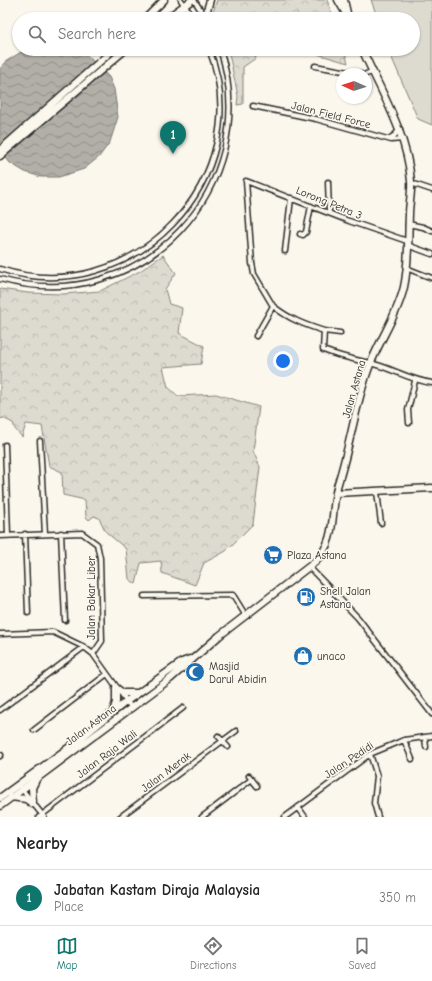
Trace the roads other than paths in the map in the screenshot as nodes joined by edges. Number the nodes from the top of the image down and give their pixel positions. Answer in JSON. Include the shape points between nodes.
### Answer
{"nodes":[{"id":1,"x":164,"y":0,"type":"edge"},
{"id":2,"x":193,"y":0,"type":"edge"},
{"id":3,"x":210,"y":0,"type":"edge"},
{"id":4,"x":338,"y":0,"type":"edge"},
{"id":5,"x":344,"y":0,"type":"edge"},
{"id":6,"x":183,"y":2,"type":"edge"},
{"id":7,"x":152,"y":12,"type":"edge"},
{"id":8,"x":173,"y":12,"type":"edge"},
{"id":9,"x":189,"y":12,"type":"edge"},
{"id":10,"x":201,"y":12,"type":"edge"},
{"id":11,"x":207,"y":12,"type":"edge"},
{"id":12,"x":345,"y":12,"type":"edge"},
{"id":13,"x":347,"y":12,"type":"edge"},
{"id":14,"x":110,"y":56,"type":"edge"},
{"id":15,"x":110,"y":56,"type":"edge"},
{"id":16,"x":212,"y":56,"type":"edge"},
{"id":17,"x":222,"y":56,"type":"edge"},
{"id":18,"x":364,"y":56,"type":"edge"},
{"id":19,"x":314,"y":66,"type":"dead end"},
{"id":20,"x":368,"y":68,"type":"edge"},
{"id":21,"x":336,"y":70,"type":"edge"},
{"id":22,"x":372,"y":78,"type":"edge"},
{"id":23,"x":253,"y":106,"type":"dead end"},
{"id":24,"x":400,"y":128,"type":"junction"},
{"id":25,"x":388,"y":139,"type":"junction"},
{"id":26,"x":403,"y":139,"type":"junction"},
{"id":27,"x":0,"y":150,"type":"edge"},
{"id":28,"x":0,"y":156,"type":"edge"},
{"id":29,"x":328,"y":182,"type":"dead end"},
{"id":30,"x":411,"y":183,"type":"junction"},
{"id":31,"x":432,"y":190,"type":"edge"},
{"id":32,"x":291,"y":198,"type":"junction"},
{"id":33,"x":311,"y":206,"type":"junction"},
{"id":34,"x":328,"y":213,"type":"junction"},
{"id":35,"x":408,"y":224,"type":"junction"},
{"id":36,"x":432,"y":231,"type":"edge"},
{"id":37,"x":300,"y":234,"type":"dead end"},
{"id":38,"x":407,"y":243,"type":"junction"},
{"id":39,"x":285,"y":251,"type":"dead end"},
{"id":40,"x":432,"y":254,"type":"edge"},
{"id":41,"x":406,"y":268,"type":"junction"},
{"id":42,"x":0,"y":269,"type":"edge"},
{"id":43,"x":432,"y":278,"type":"edge"},
{"id":44,"x":0,"y":279,"type":"edge"},
{"id":45,"x":273,"y":306,"type":"junction"},
{"id":46,"x":324,"y":331,"type":"junction"},
{"id":47,"x":340,"y":333,"type":"dead end"},
{"id":48,"x":256,"y":336,"type":"dead end"},
{"id":49,"x":371,"y":363,"type":"junction"},
{"id":50,"x":415,"y":381,"type":"junction"},
{"id":51,"x":432,"y":383,"type":"edge"},
{"id":52,"x":408,"y":423,"type":"dead end"},
{"id":53,"x":40,"y":441,"type":"dead end"},
{"id":54,"x":5,"y":445,"type":"dead end"},
{"id":55,"x":432,"y":488,"type":"edge"},
{"id":56,"x":377,"y":492,"type":"junction"},
{"id":57,"x":337,"y":494,"type":"junction"},
{"id":58,"x":381,"y":523,"type":"dead end"},
{"id":59,"x":61,"y":533,"type":"junction"},
{"id":60,"x":25,"y":534,"type":"junction"},
{"id":61,"x":45,"y":534,"type":"junction"},
{"id":62,"x":8,"y":535,"type":"junction"},
{"id":63,"x":0,"y":536,"type":"edge"},
{"id":64,"x":309,"y":567,"type":"junction"},
{"id":65,"x":144,"y":596,"type":"dead end"},
{"id":66,"x":28,"y":613,"type":"dead end"},
{"id":67,"x":246,"y":617,"type":"junction"},
{"id":68,"x":65,"y":620,"type":"dead end"},
{"id":69,"x":0,"y":634,"type":"edge"},
{"id":70,"x":84,"y":647,"type":"junction"},
{"id":71,"x":93,"y":654,"type":"junction"},
{"id":72,"x":192,"y":658,"type":"junction"},
{"id":73,"x":106,"y":674,"type":"junction"},
{"id":74,"x":116,"y":688,"type":"junction"},
{"id":75,"x":136,"y":693,"type":"junction"},
{"id":76,"x":126,"y":701,"type":"junction"},
{"id":77,"x":131,"y":707,"type":"junction"},
{"id":78,"x":183,"y":708,"type":"dead end"},
{"id":79,"x":0,"y":710,"type":"edge"},
{"id":80,"x":113,"y":713,"type":"junction"},
{"id":81,"x":432,"y":714,"type":"edge"},
{"id":82,"x":34,"y":730,"type":"dead end"},
{"id":83,"x":236,"y":731,"type":"dead end"},
{"id":84,"x":218,"y":736,"type":"dead end"},
{"id":85,"x":425,"y":736,"type":"junction"},
{"id":86,"x":432,"y":736,"type":"edge"},
{"id":87,"x":222,"y":740,"type":"junction"},
{"id":88,"x":404,"y":740,"type":"junction"},
{"id":89,"x":228,"y":747,"type":"dead end"},
{"id":90,"x":426,"y":747,"type":"dead end"},
{"id":91,"x":370,"y":754,"type":"junction"},
{"id":92,"x":412,"y":758,"type":"dead end"},
{"id":93,"x":37,"y":779,"type":"junction"},
{"id":94,"x":257,"y":786,"type":"dead end"},
{"id":95,"x":20,"y":787,"type":"junction"},
{"id":96,"x":11,"y":797,"type":"junction"},
{"id":97,"x":0,"y":798,"type":"edge"},
{"id":98,"x":33,"y":804,"type":"junction"},
{"id":99,"x":0,"y":806,"type":"edge"},
{"id":100,"x":298,"y":808,"type":"junction"},
{"id":101,"x":41,"y":816,"type":"edge"},
{"id":102,"x":120,"y":817,"type":"edge"},
{"id":103,"x":202,"y":817,"type":"edge"},
{"id":104,"x":285,"y":817,"type":"edge"},
{"id":105,"x":305,"y":817,"type":"edge"},
{"id":106,"x":378,"y":817,"type":"edge"}],
"edges":[{"from":1,"to":7,"type":"main road"},
{"from":2,"to":6,"type":"main road"},
{"from":2,"to":10,"type":"street"},
{"from":3,"to":11,"type":"main road"},
{"from":4,"to":12,"type":"main road"},
{"from":5,"to":13,"type":"main road"},
{"from":6,"to":8,"type":"main road"},
{"from":6,"to":9,"type":"street"},
{"from":14,"to":27,"type":"main road"},
{"from":15,"to":28,"type":"main road"},
{"from":16,"to":42,"type":"street","via":[[219,89],[216,140],[211,162],[199,189],[175,223],[137,254],[92,272],[75,276],[42,277]]},
{"from":17,"to":44,"type":"street","via":[[230,105],[223,156],[202,204],[182,229],[147,259],[90,283],[44,287]]},
{"from":18,"to":20,"type":"main road","name":"Jalan Astana"},
{"from":19,"to":21,"type":"street"},
{"from":22,"to":24,"type":"main road","name":"Jalan Astana"},
{"from":23,"to":25,"type":"street","name":"Jalan Field Force","via":[[316,119]]},
{"from":24,"to":25,"type":"street"},
{"from":24,"to":26,"type":"main road","name":"Jalan Astana"},
{"from":25,"to":26,"type":"street","name":"Jalan Field Force"},
{"from":26,"to":30,"type":"main road","name":"Jalan Astana"},
{"from":29,"to":34,"type":"street"},
{"from":30,"to":31,"type":"street"},
{"from":30,"to":35,"type":"main road","name":"Jalan Astana"},
{"from":32,"to":33,"type":"street","name":"Lorong Petra 3"},
{"from":32,"to":39,"type":"street"},
{"from":32,"to":45,"type":"street","name":"Lorong Petra 3","via":[[246,181],[252,263],[258,281]]},
{"from":33,"to":34,"type":"street","name":"Lorong Petra 3"},
{"from":33,"to":37,"type":"street","via":[[306,232]]},
{"from":34,"to":38,"type":"street","name":"Lorong Petra 3"},
{"from":35,"to":36,"type":"street"},
{"from":35,"to":38,"type":"main road","name":"Jalan Astana"},
{"from":38,"to":40,"type":"street","name":"Lorong Petra 3"},
{"from":38,"to":41,"type":"main road","name":"Jalan Astana"},
{"from":41,"to":43,"type":"street"},
{"from":41,"to":49,"type":"main road","name":"Jalan Astana","via":[[401,299]]},
{"from":45,"to":46,"type":"street","via":[[300,324]]},
{"from":45,"to":48,"type":"street"},
{"from":46,"to":47,"type":"street"},
{"from":46,"to":49,"type":"street","via":[[323,350],[344,359]]},
{"from":49,"to":50,"type":"street"},
{"from":49,"to":57,"type":"main road","name":"Jalan Astana"},
{"from":50,"to":51,"type":"street"},
{"from":50,"to":52,"type":"street","via":[[408,410]]},
{"from":53,"to":61,"type":"street"},
{"from":54,"to":62,"type":"street"},
{"from":55,"to":56,"type":"main road"},
{"from":56,"to":57,"type":"main road"},
{"from":56,"to":58,"type":"street"},
{"from":57,"to":64,"type":"main road","name":"Jalan Astana","via":[[326,549]]},
{"from":59,"to":61,"type":"street","name":"Jalan Bakar Liber"},
{"from":59,"to":68,"type":"street"},
{"from":59,"to":71,"type":"street","name":"Jalan Bakar Liber","via":[[82,533],[97,544],[100,551],[102,641]]},
{"from":60,"to":61,"type":"street","name":"Jalan Bakar Liber"},
{"from":60,"to":62,"type":"street","name":"Jalan Bakar Liber"},
{"from":60,"to":66,"type":"street"},
{"from":62,"to":63,"type":"street","name":"Jalan Bakar Liber"},
{"from":64,"to":67,"type":"main road","name":"Jalan Astana"},
{"from":64,"to":81,"type":"street","via":[[358,618]]},
{"from":65,"to":67,"type":"street","via":[[233,595]]},
{"from":67,"to":72,"type":"main road","name":"Jalan Astana"},
{"from":69,"to":70,"type":"street","via":[[53,632]]},
{"from":70,"to":71,"type":"street"},
{"from":70,"to":79,"type":"street"},
{"from":71,"to":73,"type":"street"},
{"from":72,"to":75,"type":"main road","name":"Jalan Astana"},
{"from":72,"to":77,"type":"main road","name":"Jalan Astana","via":[[170,679]]},
{"from":73,"to":74,"type":"street"},
{"from":73,"to":82,"type":"street"},
{"from":74,"to":75,"type":"main road","via":[[123,693]]},
{"from":74,"to":76,"type":"street"},
{"from":74,"to":80,"type":"main road"},
{"from":75,"to":76,"type":"main road","name":"Jalan Astana"},
{"from":76,"to":77,"type":"street"},
{"from":76,"to":80,"type":"main road","name":"Jalan Astana"},
{"from":77,"to":93,"type":"main road","name":"Jalan Astana"},
{"from":78,"to":101,"type":"street","name":"Jalan Raja Wali"},
{"from":80,"to":95,"type":"main road","name":"Jalan Astana"},
{"from":83,"to":87,"type":"street","name":"Jalan Merak"},
{"from":84,"to":87,"type":"street"},
{"from":85,"to":86,"type":"street","name":"Jalan Pedidi"},
{"from":85,"to":88,"type":"street","name":"Jalan Pedidi"},
{"from":85,"to":90,"type":"street"},
{"from":87,"to":89,"type":"street"},
{"from":87,"to":102,"type":"street","name":"Jalan Merak"},
{"from":88,"to":91,"type":"street","name":"Jalan Pedidi"},
{"from":88,"to":92,"type":"street"},
{"from":91,"to":100,"type":"street","name":"Jalan Pedidi"},
{"from":91,"to":106,"type":"street","via":[[377,776],[374,803]]},
{"from":93,"to":95,"type":"main road","name":"Jalan Astana"},
{"from":93,"to":98,"type":"main road","via":[[32,788]]},
{"from":94,"to":103,"type":"street","via":[[250,777]]},
{"from":95,"to":96,"type":"main road","name":"Jalan Astana"},
{"from":95,"to":97,"type":"main road","name":"Jalan Astana"},
{"from":95,"to":98,"type":"street"},
{"from":96,"to":98,"type":"main road","via":[[26,799]]},
{"from":96,"to":99,"type":"main road","name":"Jalan Astana"},
{"from":98,"to":101,"type":"street"},
{"from":100,"to":104,"type":"street","name":"Jalan Pedidi"},
{"from":100,"to":105,"type":"street"}]}
